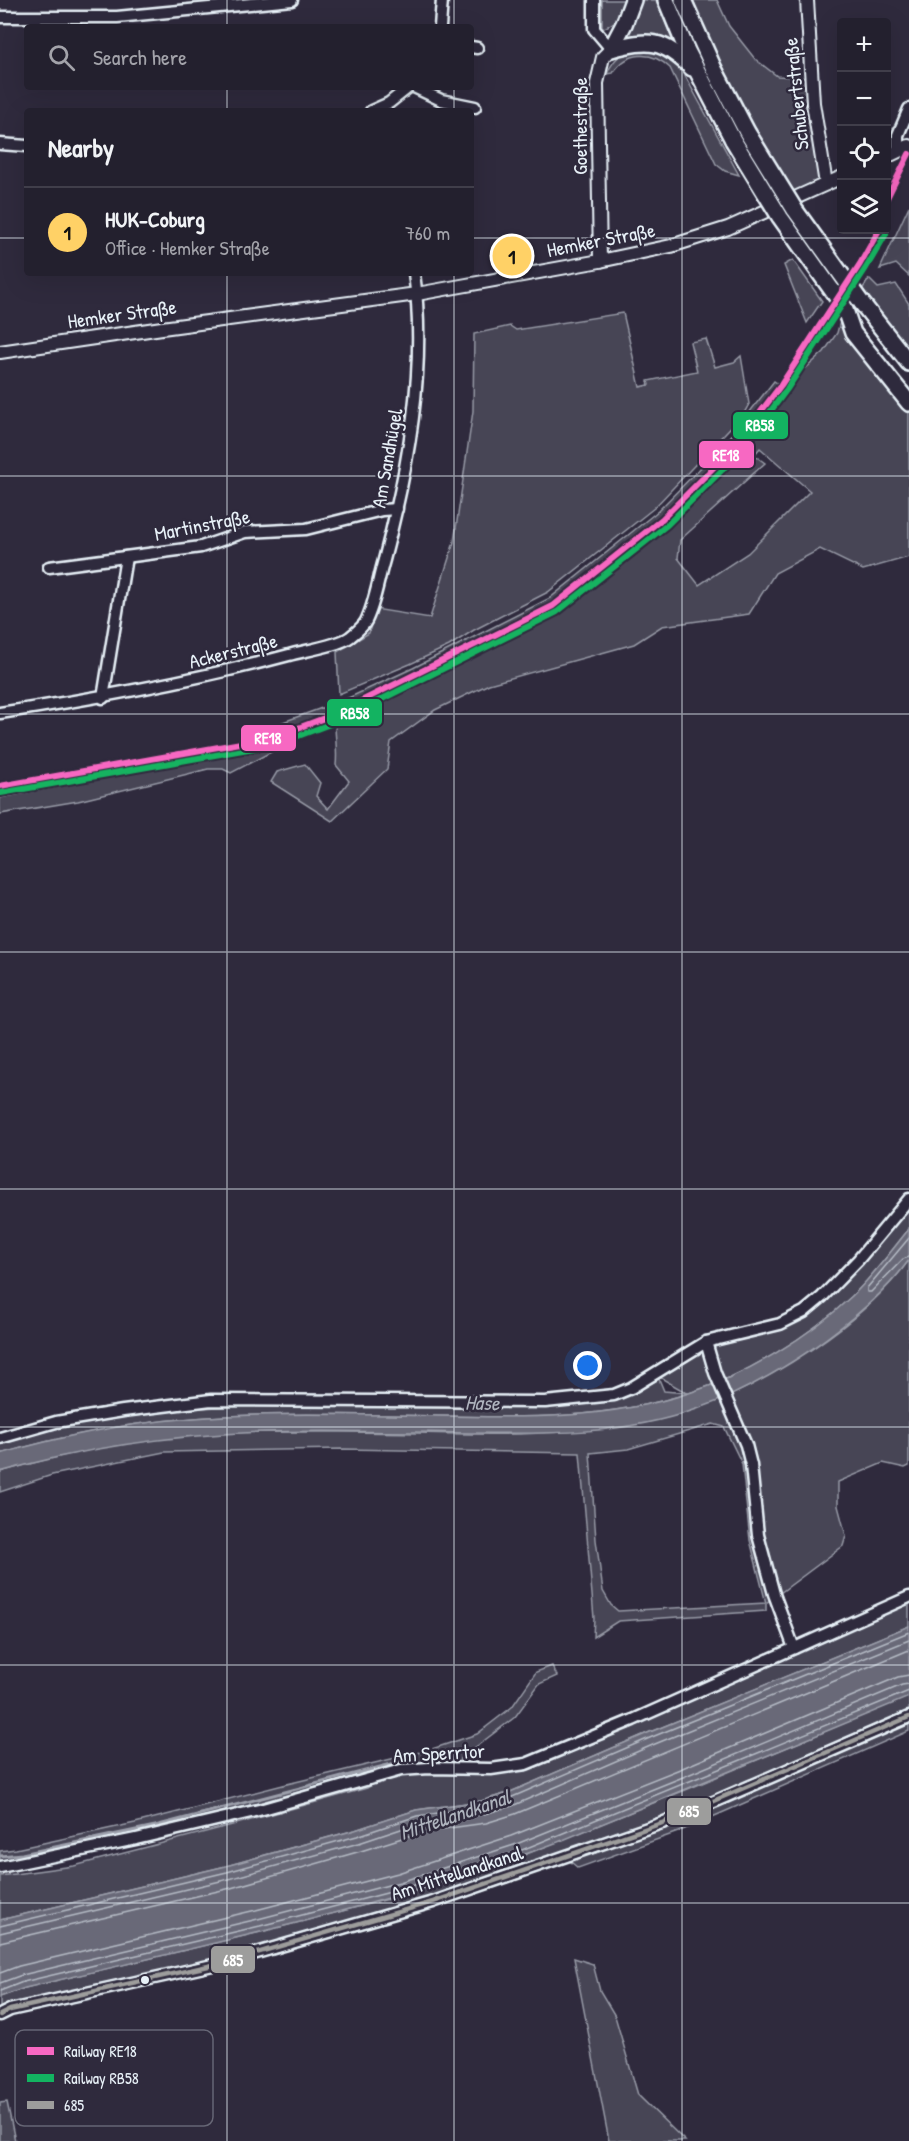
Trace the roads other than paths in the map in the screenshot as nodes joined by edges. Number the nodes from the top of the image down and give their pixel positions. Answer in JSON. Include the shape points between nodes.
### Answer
{"nodes":[{"id":1,"x":292,"y":0,"type":"edge"},
{"id":2,"x":442,"y":0,"type":"edge"},
{"id":3,"x":594,"y":0,"type":"edge"},
{"id":4,"x":633,"y":0,"type":"edge"},
{"id":5,"x":666,"y":0,"type":"edge"},
{"id":6,"x":683,"y":0,"type":"edge"},
{"id":7,"x":693,"y":0,"type":"edge"},
{"id":8,"x":807,"y":0,"type":"edge"},
{"id":9,"x":0,"y":17,"type":"edge"},
{"id":10,"x":440,"y":24,"type":"edge"},
{"id":11,"x":702,"y":46,"type":"junction"},
{"id":12,"x":611,"y":49,"type":"junction"},
{"id":13,"x":700,"y":76,"type":"junction"},
{"id":14,"x":405,"y":90,"type":"edge"},
{"id":15,"x":420,"y":90,"type":"edge"},
{"id":16,"x":475,"y":107,"type":"dead end"},
{"id":17,"x":377,"y":108,"type":"edge"},
{"id":18,"x":909,"y":109,"type":"edge"},
{"id":19,"x":0,"y":144,"type":"edge"},
{"id":20,"x":24,"y":146,"type":"edge"},
{"id":21,"x":898,"y":151,"type":"edge"},
{"id":22,"x":837,"y":179,"type":"edge"},
{"id":23,"x":826,"y":184,"type":"junction"},
{"id":24,"x":600,"y":261,"type":"junction"},
{"id":25,"x":414,"y":276,"type":"edge"},
{"id":26,"x":417,"y":294,"type":"junction"},
{"id":27,"x":856,"y":330,"type":"junction"},
{"id":28,"x":0,"y":352,"type":"edge"},
{"id":29,"x":909,"y":363,"type":"edge"},
{"id":30,"x":909,"y":388,"type":"edge"},
{"id":31,"x":909,"y":403,"type":"edge"},
{"id":32,"x":397,"y":509,"type":"junction"},
{"id":33,"x":126,"y":557,"type":"junction"},
{"id":34,"x":49,"y":567,"type":"dead end"},
{"id":35,"x":365,"y":623,"type":"joint"},
{"id":36,"x":103,"y":698,"type":"junction"},
{"id":37,"x":0,"y":713,"type":"edge"},
{"id":38,"x":909,"y":1199,"type":"edge"},
{"id":39,"x":706,"y":1342,"type":"junction"},
{"id":40,"x":0,"y":1438,"type":"edge"},
{"id":41,"x":909,"y":1597,"type":"edge"},
{"id":42,"x":794,"y":1648,"type":"junction"},
{"id":43,"x":909,"y":1717,"type":"edge"},
{"id":44,"x":0,"y":1867,"type":"edge"},
{"id":45,"x":0,"y":2015,"type":"edge"}],
"edges":[{"from":1,"to":9,"type":"street","via":[[117,17]]},
{"from":2,"to":10,"type":"street"},
{"from":3,"to":12,"type":"street","via":[[594,28]]},
{"from":4,"to":12,"type":"highway"},
{"from":5,"to":13,"type":"highway"},
{"from":6,"to":11,"type":"highway"},
{"from":7,"to":11,"type":"highway"},
{"from":8,"to":23,"type":"main road","name":"Schubertstraße","via":[[812,95]]},
{"from":11,"to":29,"type":"highway","bridge":true,"via":[[747,132],[795,210]]},
{"from":12,"to":13,"type":"highway","via":[[640,42],[666,47]]},
{"from":12,"to":24,"type":"main road","name":"Goethestraße","via":[[603,57],[597,83]]},
{"from":13,"to":27,"type":"highway","bridge":true,"via":[[780,217]]},
{"from":14,"to":17,"type":"street"},
{"from":15,"to":16,"type":"street","via":[[441,100]]},
{"from":18,"to":21,"type":"street","via":[[897,141]]},
{"from":19,"to":20,"type":"street"},
{"from":22,"to":23,"type":"main road","name":"Hemker Straße"},
{"from":23,"to":24,"type":"main road","name":"Hemker Straße","via":[[728,228],[671,246]]},
{"from":24,"to":26,"type":"main road","name":"Hemker Straße"},
{"from":25,"to":26,"type":"street","name":"Am Sandhügel"},
{"from":26,"to":28,"type":"main road","name":"Hemker Straße"},
{"from":26,"to":32,"type":"street","name":"Am Sandhügel","via":[[415,399]]},
{"from":27,"to":30,"type":"highway"},
{"from":27,"to":31,"type":"highway"},
{"from":32,"to":33,"type":"street","name":"Martinstraße","via":[[306,529],[245,532],[201,547]]},
{"from":32,"to":35,"type":"street","name":"Am Sandhügel"},
{"from":33,"to":34,"type":"street","name":"Martinstraße"},
{"from":33,"to":36,"type":"street"},
{"from":35,"to":36,"type":"street","name":"Ackerstraße","via":[[339,642],[214,675]]},
{"from":36,"to":37,"type":"street","name":"Ackerstraße"},
{"from":38,"to":39,"type":"street","via":[[858,1260],[804,1312],[780,1324]]},
{"from":39,"to":40,"type":"street","via":[[614,1395],[545,1402],[211,1400],[56,1422]]},
{"from":39,"to":42,"type":"street","via":[[746,1445],[758,1535]]},
{"from":41,"to":42,"type":"street","name":"Am Sperrtor"},
{"from":42,"to":44,"type":"street","name":"Am Sperrtor","via":[[526,1764],[491,1769],[401,1770],[263,1809]]},
{"from":43,"to":45,"type":"street","name":"Am Mittellandkanal","via":[[662,1823],[433,1902],[222,1963]]}]}
